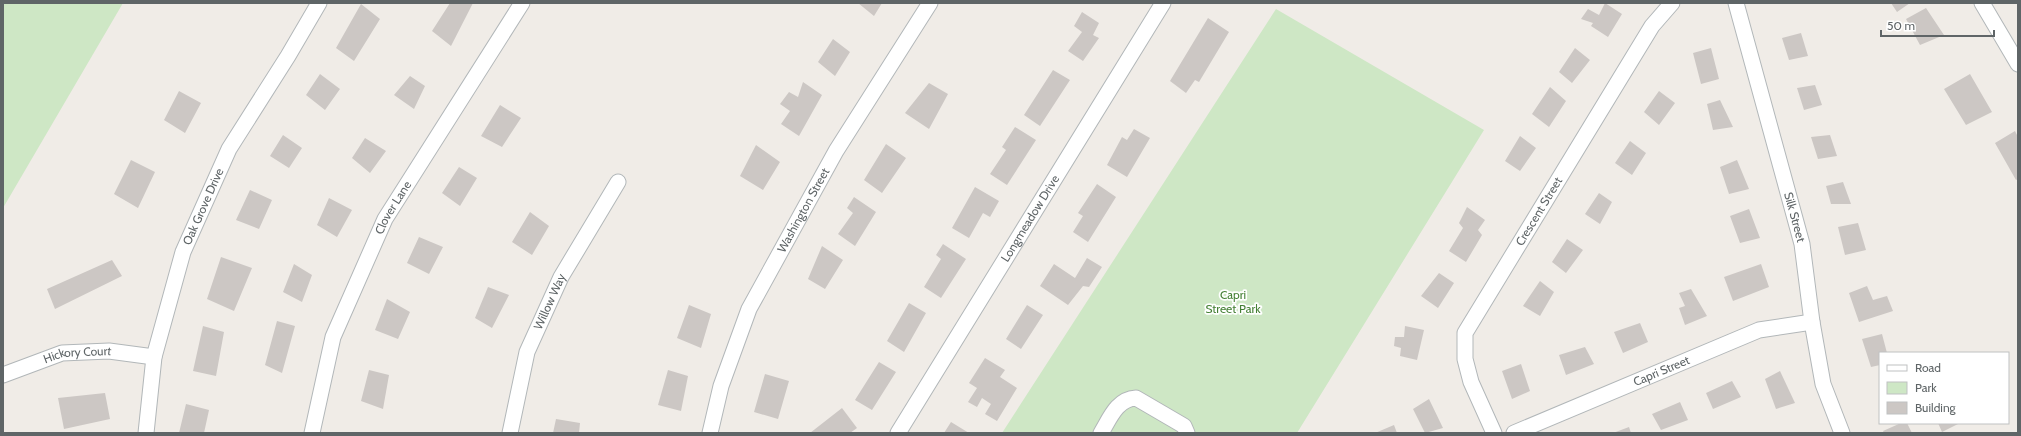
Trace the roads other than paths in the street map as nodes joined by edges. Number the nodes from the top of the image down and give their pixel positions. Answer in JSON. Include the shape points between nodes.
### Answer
{"nodes":[{"id":1,"x":319,"y":3,"type":"edge"},
{"id":2,"x":522,"y":3,"type":"edge"},
{"id":3,"x":930,"y":3,"type":"edge"},
{"id":4,"x":1163,"y":3,"type":"edge"},
{"id":5,"x":1672,"y":3,"type":"edge"},
{"id":6,"x":1736,"y":3,"type":"edge"},
{"id":7,"x":1982,"y":3,"type":"edge"},
{"id":8,"x":2018,"y":64,"type":"edge"},
{"id":9,"x":618,"y":182,"type":"dead end"},
{"id":10,"x":1812,"y":322,"type":"junction"},
{"id":11,"x":154,"y":357,"type":"junction"},
{"id":12,"x":3,"y":375,"type":"edge"},
{"id":13,"x":146,"y":433,"type":"edge"},
{"id":14,"x":312,"y":433,"type":"edge"},
{"id":15,"x":510,"y":433,"type":"edge"},
{"id":16,"x":710,"y":433,"type":"edge"},
{"id":17,"x":898,"y":433,"type":"edge"},
{"id":18,"x":1101,"y":433,"type":"edge"},
{"id":19,"x":1187,"y":433,"type":"edge"},
{"id":20,"x":1494,"y":433,"type":"edge"},
{"id":21,"x":1514,"y":433,"type":"edge"},
{"id":22,"x":1842,"y":433,"type":"edge"}],
"edges":[{"from":1,"to":11,"type":"street","name":"Oak Grove Drive","via":[[229,149],[183,252]]},
{"from":2,"to":14,"type":"street","name":"Clover Lane","via":[[385,219],[332,337]]},
{"from":3,"to":16,"type":"street","name":"Washington Street","via":[[836,152],[749,309],[721,386]]},
{"from":4,"to":17,"type":"street","name":"Longmeadow Drive"},
{"from":5,"to":20,"type":"street","name":"Crescent Street","via":[[1652,26],[1465,333],[1465,359],[1471,382]]},
{"from":6,"to":10,"type":"street","name":"Silk Street","via":[[1802,244]]},
{"from":7,"to":8,"type":"street"},
{"from":9,"to":15,"type":"street","name":"Willow Way","via":[[561,277],[527,352]]},
{"from":10,"to":21,"type":"street","name":"Capri Street","via":[[1759,330]]},
{"from":10,"to":22,"type":"street","name":"Silk Street","via":[[1823,384]]},
{"from":11,"to":12,"type":"street","name":"Hickory Court","via":[[109,351],[62,353]]},
{"from":11,"to":13,"type":"street","name":"Oak Grove Drive"},
{"from":18,"to":19,"type":"street","via":[[1120,404],[1128,398],[1136,398],[1184,426]]}]}
